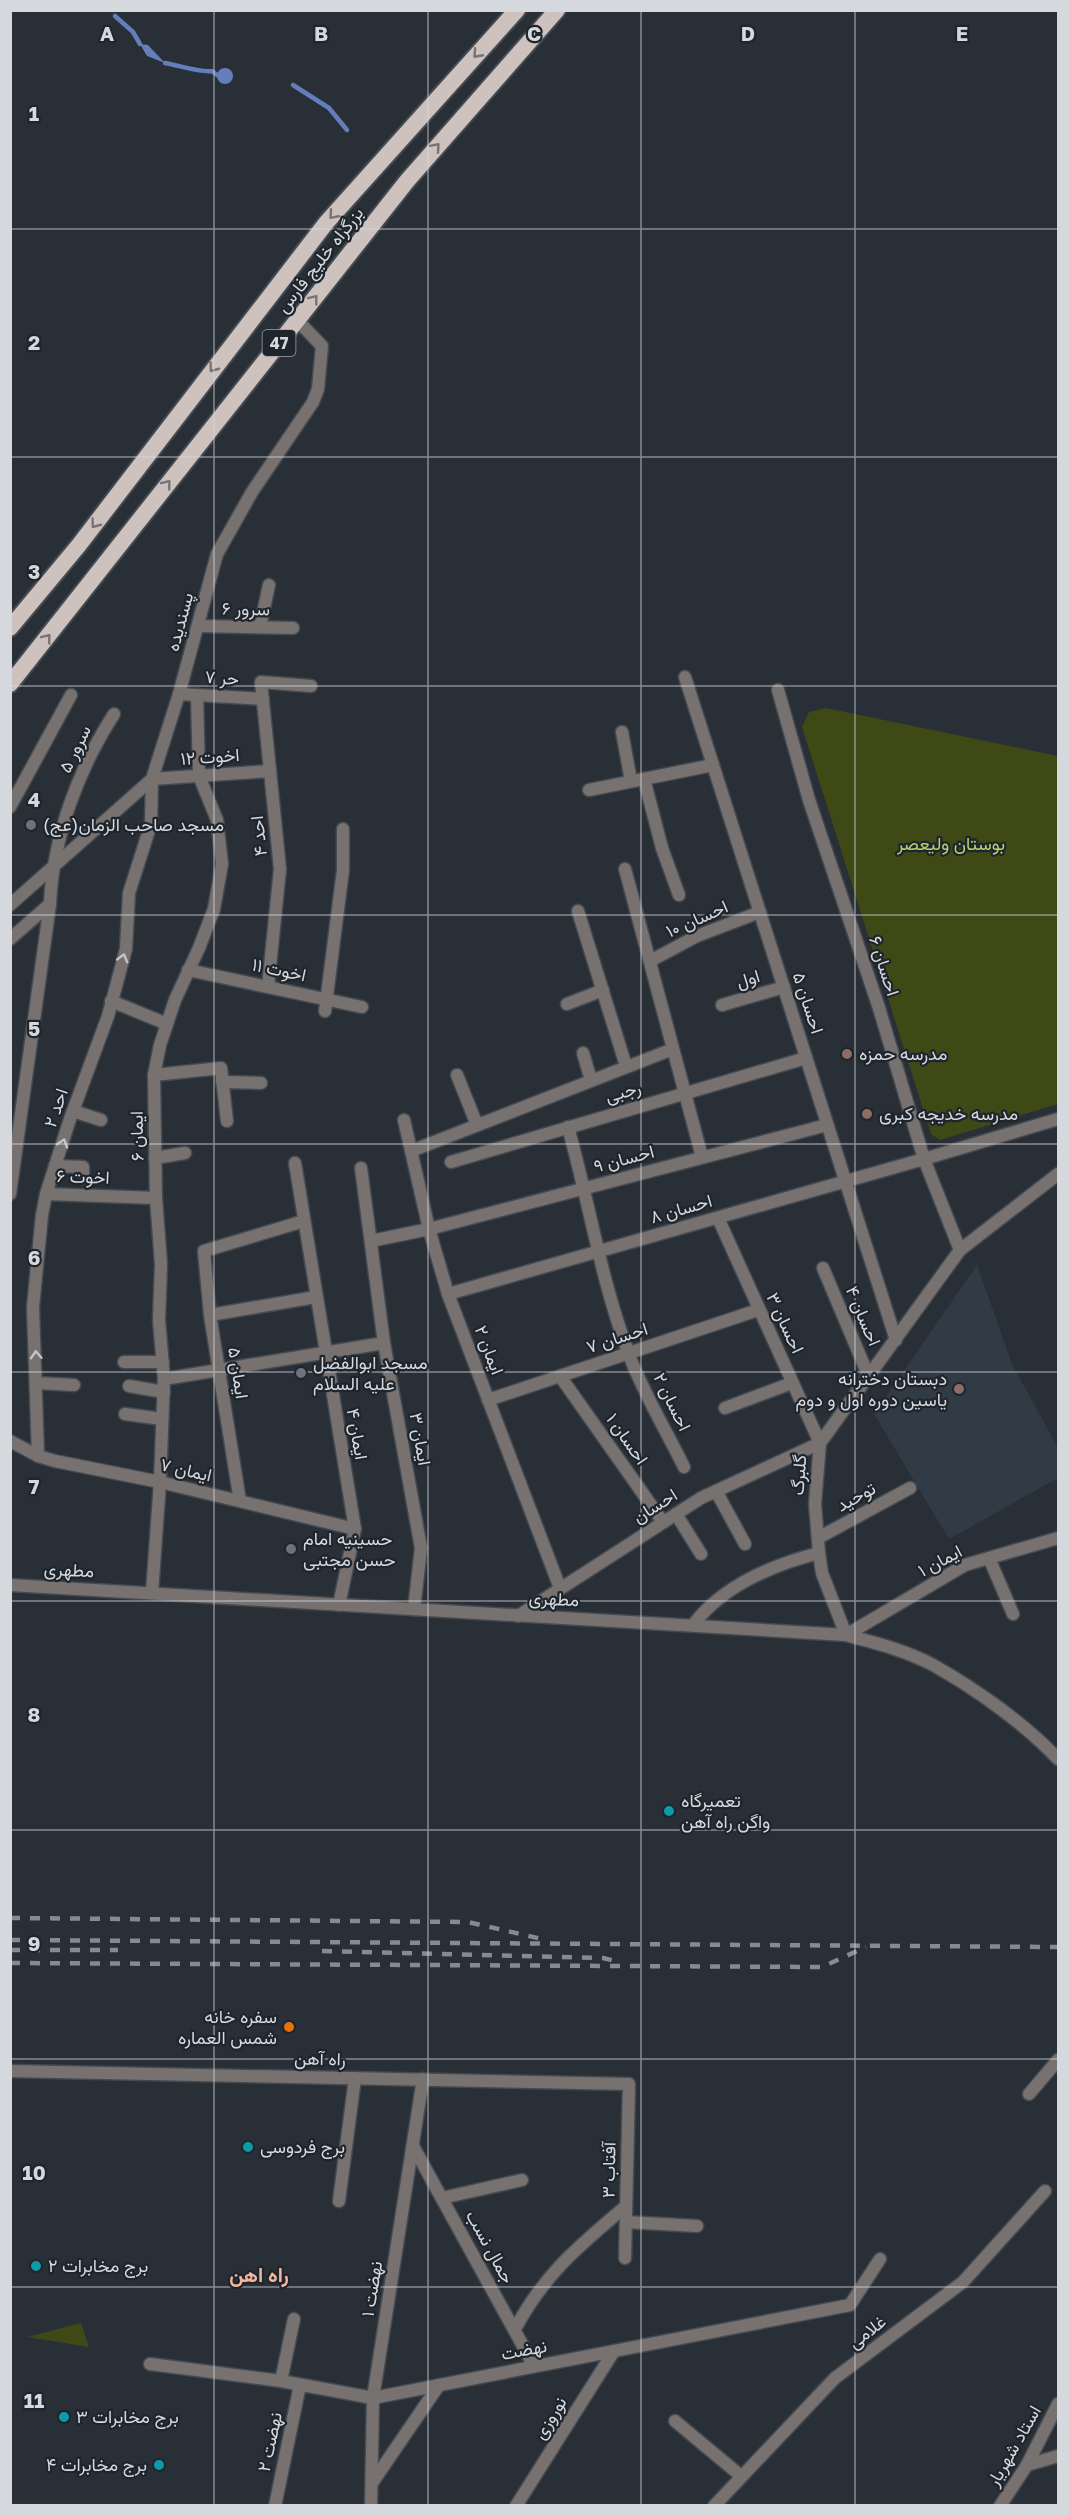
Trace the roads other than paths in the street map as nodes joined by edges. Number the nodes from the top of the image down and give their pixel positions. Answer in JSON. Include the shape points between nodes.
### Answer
{"nodes":[{"id":1,"x":517,"y":10,"type":"edge"},
{"id":2,"x":558,"y":10,"type":"edge"},
{"id":3,"x":297,"y":320,"type":"junction"},
{"id":4,"x":269,"y":585,"type":"dead end"},
{"id":5,"x":198,"y":626,"type":"junction"},
{"id":6,"x":260,"y":627,"type":"junction"},
{"id":7,"x":10,"y":628,"type":"edge"},
{"id":8,"x":293,"y":628,"type":"dead end"},
{"id":9,"x":685,"y":677,"type":"dead end"},
{"id":10,"x":10,"y":684,"type":"edge"},
{"id":11,"x":311,"y":686,"type":"dead end"},
{"id":12,"x":778,"y":690,"type":"dead end"},
{"id":13,"x":179,"y":694,"type":"junction"},
{"id":14,"x":197,"y":694,"type":"junction"},
{"id":15,"x":71,"y":695,"type":"dead end"},
{"id":16,"x":263,"y":699,"type":"junction"},
{"id":17,"x":114,"y":714,"type":"dead end"},
{"id":18,"x":622,"y":732,"type":"dead end"},
{"id":19,"x":713,"y":765,"type":"junction"},
{"id":20,"x":270,"y":771,"type":"junction"},
{"id":21,"x":199,"y":776,"type":"junction"},
{"id":22,"x":152,"y":779,"type":"junction"},
{"id":23,"x":638,"y":780,"type":"junction"},
{"id":24,"x":589,"y":790,"type":"dead end"},
{"id":25,"x":10,"y":807,"type":"edge"},
{"id":26,"x":343,"y":829,"type":"dead end"},
{"id":27,"x":626,"y":869,"type":"dead end"},
{"id":28,"x":51,"y":870,"type":"junction"},
{"id":29,"x":680,"y":895,"type":"dead end"},
{"id":30,"x":10,"y":904,"type":"edge"},
{"id":31,"x":50,"y":904,"type":"junction"},
{"id":32,"x":578,"y":911,"type":"dead end"},
{"id":33,"x":760,"y":912,"type":"junction"},
{"id":34,"x":10,"y":939,"type":"edge"},
{"id":35,"x":650,"y":961,"type":"junction"},
{"id":36,"x":188,"y":969,"type":"junction"},
{"id":37,"x":268,"y":986,"type":"junction"},
{"id":38,"x":784,"y":987,"type":"junction"},
{"id":39,"x":603,"y":990,"type":"junction"},
{"id":40,"x":111,"y":1001,"type":"junction"},
{"id":41,"x":567,"y":1004,"type":"dead end"},
{"id":42,"x":325,"y":1005,"type":"junction"},
{"id":43,"x":722,"y":1005,"type":"dead end"},
{"id":44,"x":362,"y":1007,"type":"dead end"},
{"id":45,"x":167,"y":1024,"type":"junction"},
{"id":46,"x":673,"y":1049,"type":"junction"},
{"id":47,"x":583,"y":1053,"type":"dead end"},
{"id":48,"x":806,"y":1058,"type":"junction"},
{"id":49,"x":626,"y":1066,"type":"junction"},
{"id":50,"x":154,"y":1075,"type":"junction"},
{"id":51,"x":457,"y":1075,"type":"dead end"},
{"id":52,"x":10,"y":1076,"type":"edge"},
{"id":53,"x":591,"y":1080,"type":"junction"},
{"id":54,"x":24,"y":1082,"type":"junction"},
{"id":55,"x":222,"y":1082,"type":"junction"},
{"id":56,"x":261,"y":1083,"type":"dead end"},
{"id":57,"x":685,"y":1093,"type":"junction"},
{"id":58,"x":73,"y":1111,"type":"junction"},
{"id":59,"x":1059,"y":1119,"type":"edge"},
{"id":60,"x":101,"y":1120,"type":"dead end"},
{"id":61,"x":404,"y":1120,"type":"dead end"},
{"id":62,"x":227,"y":1121,"type":"dead end"},
{"id":63,"x":477,"y":1125,"type":"junction"},
{"id":64,"x":827,"y":1125,"type":"junction"},
{"id":65,"x":568,"y":1127,"type":"junction"},
{"id":66,"x":411,"y":1151,"type":"junction"},
{"id":67,"x":185,"y":1153,"type":"dead end"},
{"id":68,"x":155,"y":1158,"type":"junction"},
{"id":69,"x":702,"y":1158,"type":"junction"},
{"id":70,"x":924,"y":1159,"type":"junction"},
{"id":71,"x":451,"y":1162,"type":"dead end"},
{"id":72,"x":295,"y":1163,"type":"dead end"},
{"id":73,"x":55,"y":1166,"type":"junction"},
{"id":74,"x":361,"y":1168,"type":"dead end"},
{"id":75,"x":1059,"y":1174,"type":"edge"},
{"id":76,"x":83,"y":1178,"type":"dead end"},
{"id":77,"x":846,"y":1182,"type":"junction"},
{"id":78,"x":585,"y":1188,"type":"junction"},
{"id":79,"x":10,"y":1194,"type":"edge"},
{"id":80,"x":46,"y":1194,"type":"junction"},
{"id":81,"x":156,"y":1198,"type":"junction"},
{"id":82,"x":718,"y":1218,"type":"junction"},
{"id":83,"x":304,"y":1221,"type":"junction"},
{"id":84,"x":429,"y":1229,"type":"junction"},
{"id":85,"x":371,"y":1241,"type":"junction"},
{"id":86,"x":960,"y":1250,"type":"junction"},
{"id":87,"x":599,"y":1251,"type":"junction"},
{"id":88,"x":823,"y":1268,"type":"dead end"},
{"id":89,"x":448,"y":1294,"type":"junction"},
{"id":90,"x":316,"y":1297,"type":"junction"},
{"id":91,"x":758,"y":1310,"type":"junction"},
{"id":92,"x":210,"y":1315,"type":"junction"},
{"id":93,"x":896,"y":1340,"type":"junction"},
{"id":94,"x":384,"y":1342,"type":"junction"},
{"id":95,"x":325,"y":1352,"type":"junction"},
{"id":96,"x":628,"y":1353,"type":"junction"},
{"id":97,"x":124,"y":1362,"type":"dead end"},
{"id":98,"x":163,"y":1362,"type":"junction"},
{"id":99,"x":219,"y":1370,"type":"junction"},
{"id":100,"x":560,"y":1376,"type":"junction"},
{"id":101,"x":869,"y":1377,"type":"junction"},
{"id":102,"x":164,"y":1379,"type":"junction"},
{"id":103,"x":37,"y":1383,"type":"junction"},
{"id":104,"x":792,"y":1383,"type":"junction"},
{"id":105,"x":74,"y":1385,"type":"dead end"},
{"id":106,"x":129,"y":1386,"type":"dead end"},
{"id":107,"x":164,"y":1392,"type":"junction"},
{"id":108,"x":488,"y":1400,"type":"junction"},
{"id":109,"x":725,"y":1408,"type":"dead end"},
{"id":110,"x":125,"y":1414,"type":"dead end"},
{"id":111,"x":162,"y":1419,"type":"junction"},
{"id":112,"x":10,"y":1441,"type":"edge"},
{"id":113,"x":820,"y":1443,"type":"junction"},
{"id":114,"x":38,"y":1456,"type":"junction"},
{"id":115,"x":684,"y":1467,"type":"dead end"},
{"id":116,"x":160,"y":1482,"type":"junction"},
{"id":117,"x":910,"y":1488,"type":"dead end"},
{"id":118,"x":716,"y":1491,"type":"junction"},
{"id":119,"x":240,"y":1501,"type":"junction"},
{"id":120,"x":676,"y":1514,"type":"junction"},
{"id":121,"x":663,"y":1522,"type":"junction"},
{"id":122,"x":356,"y":1529,"type":"junction"},
{"id":123,"x":818,"y":1538,"type":"junction"},
{"id":124,"x":1059,"y":1538,"type":"edge"},
{"id":125,"x":745,"y":1544,"type":"dead end"},
{"id":126,"x":819,"y":1553,"type":"junction"},
{"id":127,"x":701,"y":1554,"type":"dead end"},
{"id":128,"x":989,"y":1558,"type":"junction"},
{"id":129,"x":10,"y":1585,"type":"edge"},
{"id":130,"x":560,"y":1588,"type":"junction"},
{"id":131,"x":152,"y":1593,"type":"junction"},
{"id":132,"x":339,"y":1605,"type":"junction"},
{"id":133,"x":414,"y":1609,"type":"junction"},
{"id":134,"x":1013,"y":1614,"type":"dead end"},
{"id":135,"x":518,"y":1616,"type":"junction"},
{"id":136,"x":693,"y":1625,"type":"junction"},
{"id":137,"x":846,"y":1635,"type":"junction"},
{"id":138,"x":1059,"y":1759,"type":"edge"},
{"id":139,"x":1059,"y":2060,"type":"edge"},
{"id":140,"x":10,"y":2070,"type":"edge"},
{"id":141,"x":355,"y":2078,"type":"junction"},
{"id":142,"x":423,"y":2079,"type":"junction"},
{"id":143,"x":629,"y":2084,"type":"joint"},
{"id":144,"x":1029,"y":2094,"type":"dead end"},
{"id":145,"x":413,"y":2145,"type":"junction"},
{"id":146,"x":522,"y":2180,"type":"dead end"},
{"id":147,"x":1045,"y":2191,"type":"dead end"},
{"id":148,"x":442,"y":2198,"type":"junction"},
{"id":149,"x":339,"y":2201,"type":"dead end"},
{"id":150,"x":626,"y":2205,"type":"junction"},
{"id":151,"x":626,"y":2222,"type":"junction"},
{"id":152,"x":696,"y":2226,"type":"dead end"},
{"id":153,"x":625,"y":2258,"type":"dead end"},
{"id":154,"x":880,"y":2259,"type":"dead end"},
{"id":155,"x":294,"y":2319,"type":"dead end"},
{"id":156,"x":515,"y":2329,"type":"junction"},
{"id":157,"x":614,"y":2350,"type":"junction"},
{"id":158,"x":150,"y":2364,"type":"dead end"},
{"id":159,"x":534,"y":2367,"type":"junction"},
{"id":160,"x":281,"y":2381,"type":"junction"},
{"id":161,"x":300,"y":2385,"type":"junction"},
{"id":162,"x":440,"y":2385,"type":"junction"},
{"id":163,"x":373,"y":2398,"type":"junction"},
{"id":164,"x":1059,"y":2404,"type":"edge"},
{"id":165,"x":675,"y":2421,"type":"dead end"},
{"id":166,"x":1059,"y":2456,"type":"edge"},
{"id":167,"x":1027,"y":2465,"type":"junction"},
{"id":168,"x":741,"y":2476,"type":"junction"},
{"id":169,"x":371,"y":2484,"type":"junction"},
{"id":170,"x":275,"y":2505,"type":"edge"},
{"id":171,"x":371,"y":2505,"type":"edge"},
{"id":172,"x":516,"y":2505,"type":"edge"},
{"id":173,"x":714,"y":2505,"type":"edge"},
{"id":174,"x":1000,"y":2505,"type":"edge"}],
"edges":[{"from":1,"to":7,"type":"highway","name":"بزرگراه خلیج فارس","number":"47","one_way":true,"via":[[326,223],[79,545]]},
{"from":3,"to":2,"type":"highway","name":"بزرگراه خلیج فارس","number":"47","one_way":true,"via":[[420,166]]},
{"from":3,"to":5,"type":"street","name":"پسندیده","via":[[322,346],[318,389],[217,554]]},
{"from":10,"to":3,"type":"highway","name":"بزرگراه خلیج فارس","number":"47","one_way":true},
{"from":4,"to":6,"type":"street"},
{"from":5,"to":6,"type":"street","name":"سرور ۶"},
{"from":5,"to":13,"type":"street","name":"پسندیده"},
{"from":6,"to":8,"type":"street","name":"سرور ۶"},
{"from":9,"to":19,"type":"street","name":"احسان ۵"},
{"from":11,"to":16,"type":"street","name":"احد ۴","via":[[261,682]]},
{"from":12,"to":70,"type":"street","name":"احسان ۶","via":[[809,800],[879,1008]]},
{"from":13,"to":14,"type":"street","name":"حر ۷"},
{"from":13,"to":22,"type":"street","name":"پسندیده"},
{"from":14,"to":16,"type":"street","name":"حر ۷"},
{"from":14,"to":21,"type":"street","name":"ایمان ۶"},
{"from":15,"to":25,"type":"street"},
{"from":16,"to":20,"type":"street","name":"احد ۴"},
{"from":17,"to":28,"type":"street","name":"سرور ۵","via":[[97,741],[70,802]]},
{"from":18,"to":23,"type":"street"},
{"from":19,"to":23,"type":"street"},
{"from":19,"to":33,"type":"street","name":"احسان ۵"},
{"from":20,"to":21,"type":"street","name":"اخوت ۱۲"},
{"from":20,"to":37,"type":"street","name":"احد ۴","via":[[280,869]]},
{"from":21,"to":22,"type":"street","name":"اخوت ۱۲"},
{"from":21,"to":36,"type":"street","name":"ایمان ۶","via":[[217,820],[222,864],[214,909]]},
{"from":22,"to":28,"type":"street"},
{"from":40,"to":22,"type":"street","name":"احد ۲","one_way":true,"via":[[126,949],[129,894],[151,824]]},
{"from":23,"to":24,"type":"street"},
{"from":23,"to":29,"type":"street"},
{"from":26,"to":42,"type":"street","via":[[343,870]]},
{"from":27,"to":35,"type":"street"},
{"from":28,"to":30,"type":"street"},
{"from":28,"to":31,"type":"street","name":"سرور ۵"},
{"from":31,"to":34,"type":"street"},
{"from":31,"to":54,"type":"street","name":"سرور ۵"},
{"from":32,"to":39,"type":"street"},
{"from":33,"to":35,"type":"street","name":"احسان ۱۰","via":[[697,936]]},
{"from":33,"to":38,"type":"street","name":"احسان ۵"},
{"from":35,"to":46,"type":"street"},
{"from":36,"to":37,"type":"street","name":"اخوت ۱۱"},
{"from":36,"to":45,"type":"street","name":"ایمان ۶"},
{"from":37,"to":42,"type":"street","name":"اخوت ۱۱"},
{"from":38,"to":43,"type":"street","name":"اول"},
{"from":38,"to":48,"type":"street","name":"احسان ۵"},
{"from":39,"to":41,"type":"street"},
{"from":39,"to":49,"type":"street"},
{"from":40,"to":45,"type":"street"},
{"from":40,"to":58,"type":"street","name":"احد ۲"},
{"from":42,"to":44,"type":"street","name":"اخوت ۱۱"},
{"from":45,"to":50,"type":"street","name":"ایمان ۶"},
{"from":46,"to":49,"type":"street","name":"رجبی"},
{"from":46,"to":57,"type":"street"},
{"from":47,"to":53,"type":"street"},
{"from":48,"to":57,"type":"street","name":"رجبی"},
{"from":48,"to":64,"type":"street","name":"احسان ۵"},
{"from":49,"to":53,"type":"street","name":"رجبی"},
{"from":50,"to":55,"type":"street","via":[[220,1068]]},
{"from":50,"to":68,"type":"street","name":"ایمان ۶"},
{"from":51,"to":63,"type":"street"},
{"from":52,"to":54,"type":"street"},
{"from":53,"to":63,"type":"street","name":"رجبی"},
{"from":54,"to":79,"type":"street","name":"سرور ۵"},
{"from":55,"to":56,"type":"street"},
{"from":55,"to":62,"type":"street"},
{"from":57,"to":65,"type":"street","name":"رجبی"},
{"from":57,"to":69,"type":"street"},
{"from":58,"to":60,"type":"street"},
{"from":73,"to":58,"type":"street","name":"احد ۲","one_way":true},
{"from":59,"to":70,"type":"street","name":"احسان ۸"},
{"from":61,"to":66,"type":"street","name":"ایمان ۲"},
{"from":63,"to":66,"type":"street","name":"رجبی"},
{"from":64,"to":69,"type":"street","name":"احسان ۹"},
{"from":64,"to":77,"type":"street","name":"احسان ۵"},
{"from":65,"to":71,"type":"street","name":"رجبی"},
{"from":65,"to":78,"type":"street","name":"احسان ۲"},
{"from":66,"to":84,"type":"street","name":"ایمان ۲"},
{"from":67,"to":68,"type":"street"},
{"from":68,"to":81,"type":"street","name":"ایمان ۶"},
{"from":69,"to":78,"type":"street","name":"احسان ۹"},
{"from":70,"to":77,"type":"street","name":"احسان ۸"},
{"from":70,"to":86,"type":"street","name":"احسان ۶"},
{"from":72,"to":83,"type":"street","name":"ایمان ۴"},
{"from":73,"to":76,"type":"street","via":[[83,1167]]},
{"from":73,"to":80,"type":"street","name":"احد ۲"},
{"from":74,"to":85,"type":"street","name":"ایمان ۳"},
{"from":75,"to":86,"type":"street","name":"گلبرگ"},
{"from":77,"to":82,"type":"street","name":"احسان ۸"},
{"from":77,"to":93,"type":"street","name":"احسان ۵"},
{"from":78,"to":84,"type":"street","name":"احسان ۹"},
{"from":78,"to":87,"type":"street","name":"احسان ۲"},
{"from":80,"to":81,"type":"street","name":"اخوت ۶"},
{"from":103,"to":80,"type":"street","name":"احد ۲","one_way":true,"via":[[33,1307]]},
{"from":81,"to":98,"type":"street","name":"ایمان ۶"},
{"from":82,"to":87,"type":"street","name":"احسان ۸"},
{"from":82,"to":91,"type":"street","name":"احسان ۳"},
{"from":83,"to":90,"type":"street","name":"ایمان ۴"},
{"from":83,"to":92,"type":"street","name":"ایمان ۵","via":[[204,1251]]},
{"from":84,"to":85,"type":"street","name":"احسان ۹"},
{"from":84,"to":89,"type":"street","name":"ایمان ۲"},
{"from":85,"to":94,"type":"street","name":"ایمان ۳"},
{"from":86,"to":93,"type":"street","name":"گلبرگ"},
{"from":87,"to":89,"type":"street","name":"احسان ۸"},
{"from":87,"to":96,"type":"street","name":"احسان ۲"},
{"from":88,"to":101,"type":"street","name":"احسان ۴"},
{"from":89,"to":108,"type":"street","name":"ایمان ۲"},
{"from":90,"to":92,"type":"street"},
{"from":90,"to":95,"type":"street","name":"ایمان ۴"},
{"from":91,"to":96,"type":"street","name":"احسان ۷"},
{"from":91,"to":104,"type":"street","name":"احسان ۳"},
{"from":92,"to":99,"type":"street","name":"ایمان ۵"},
{"from":93,"to":101,"type":"street","name":"گلبرگ"},
{"from":94,"to":95,"type":"street"},
{"from":94,"to":133,"type":"street","name":"ایمان ۳","via":[[421,1548]]},
{"from":95,"to":99,"type":"street"},
{"from":95,"to":122,"type":"street","name":"ایمان ۴"},
{"from":96,"to":100,"type":"street","name":"احسان ۷"},
{"from":96,"to":115,"type":"street","name":"احسان ۲"},
{"from":97,"to":98,"type":"street"},
{"from":98,"to":102,"type":"street","name":"ایمان ۶"},
{"from":99,"to":102,"type":"street"},
{"from":99,"to":119,"type":"street","name":"ایمان ۵"},
{"from":100,"to":108,"type":"street","name":"احسان ۷"},
{"from":100,"to":121,"type":"street","name":"احسان ۱"},
{"from":101,"to":113,"type":"street","name":"گلبرگ"},
{"from":102,"to":107,"type":"street","name":"ایمان ۶"},
{"from":103,"to":105,"type":"street"},
{"from":103,"to":114,"type":"street","name":"احد ۲"},
{"from":104,"to":109,"type":"street"},
{"from":104,"to":113,"type":"street","name":"احسان ۳"},
{"from":106,"to":107,"type":"street"},
{"from":107,"to":111,"type":"street","name":"ایمان ۶"},
{"from":108,"to":130,"type":"street","name":"ایمان ۲"},
{"from":110,"to":111,"type":"street"},
{"from":111,"to":116,"type":"street","name":"ایمان ۶"},
{"from":112,"to":114,"type":"street","name":"ایمان ۷"},
{"from":113,"to":118,"type":"street","name":"احسان"},
{"from":113,"to":123,"type":"street","name":"گلبرگ","via":[[815,1504]]},
{"from":114,"to":116,"type":"street","name":"ایمان ۷"},
{"from":116,"to":119,"type":"street","name":"ایمان ۷"},
{"from":116,"to":131,"type":"street","name":"ایمان ۶"},
{"from":117,"to":123,"type":"street","name":"توحید"},
{"from":118,"to":120,"type":"street","name":"احسان"},
{"from":118,"to":125,"type":"street"},
{"from":119,"to":122,"type":"street","name":"ایمان ۷"},
{"from":120,"to":121,"type":"street","name":"احسان"},
{"from":120,"to":127,"type":"street"},
{"from":121,"to":130,"type":"street","name":"احسان"},
{"from":122,"to":132,"type":"street","name":"ایمان ۴"},
{"from":123,"to":126,"type":"street","name":"گلبرگ"},
{"from":124,"to":128,"type":"street","name":"ایمان ۱"},
{"from":126,"to":136,"type":"street","via":[[786,1561],[754,1576],[707,1607]]},
{"from":126,"to":137,"type":"street","name":"گلبرگ","via":[[822,1573]]},
{"from":128,"to":134,"type":"street"},
{"from":128,"to":137,"type":"street","name":"ایمان ۱","via":[[965,1565]]},
{"from":129,"to":131,"type":"street","name":"مطهری"},
{"from":130,"to":135,"type":"street","name":"احسان"},
{"from":131,"to":132,"type":"street","name":"مطهری"},
{"from":132,"to":133,"type":"street","name":"مطهری"},
{"from":133,"to":135,"type":"street","name":"مطهری"},
{"from":135,"to":136,"type":"street","name":"مطهری"},
{"from":136,"to":137,"type":"street","name":"مطهری"},
{"from":137,"to":138,"type":"street","name":"مطهری","via":[[933,1665],[999,1709]]},
{"from":139,"to":144,"type":"street"},
{"from":140,"to":141,"type":"street","name":"راه آهن"},
{"from":141,"to":142,"type":"street","name":"راه آهن"},
{"from":141,"to":149,"type":"street"},
{"from":142,"to":143,"type":"street","name":"راه آهن"},
{"from":142,"to":145,"type":"street","name":"نهضت ۱"},
{"from":143,"to":150,"type":"street","name":"آفتاب ۳"},
{"from":145,"to":148,"type":"street","name":"جمال نسب"},
{"from":145,"to":163,"type":"street","name":"نهضت ۱"},
{"from":146,"to":148,"type":"street"},
{"from":147,"to":168,"type":"street","name":"غلامی","via":[[963,2282],[835,2378]]},
{"from":148,"to":156,"type":"street","name":"جمال نسب"},
{"from":150,"to":151,"type":"street","name":"آفتاب ۳"},
{"from":150,"to":156,"type":"street","via":[[567,2256],[531,2299]]},
{"from":151,"to":152,"type":"street"},
{"from":151,"to":153,"type":"street","name":"آفتاب ۳"},
{"from":154,"to":157,"type":"street","name":"نهضت","via":[[850,2305]]},
{"from":155,"to":160,"type":"street"},
{"from":156,"to":159,"type":"street","name":"جمال نسب"},
{"from":157,"to":159,"type":"street","name":"نهضت"},
{"from":157,"to":172,"type":"street","name":"نوروزی"},
{"from":158,"to":160,"type":"street","name":"نهضت"},
{"from":159,"to":162,"type":"street","name":"نهضت"},
{"from":160,"to":161,"type":"street","name":"نهضت"},
{"from":161,"to":163,"type":"street","name":"نهضت"},
{"from":161,"to":170,"type":"street","name":"نهضت ۲"},
{"from":162,"to":163,"type":"street","name":"نهضت"},
{"from":162,"to":169,"type":"street"},
{"from":163,"to":169,"type":"street","name":"نهضت ۱"},
{"from":164,"to":167,"type":"street","name":"استاد شهریار"},
{"from":165,"to":168,"type":"street"},
{"from":166,"to":167,"type":"street"},
{"from":167,"to":174,"type":"street","name":"استاد شهریار"},
{"from":168,"to":173,"type":"street","name":"غلامی"},
{"from":169,"to":171,"type":"street","name":"نهضت ۱"}]}
